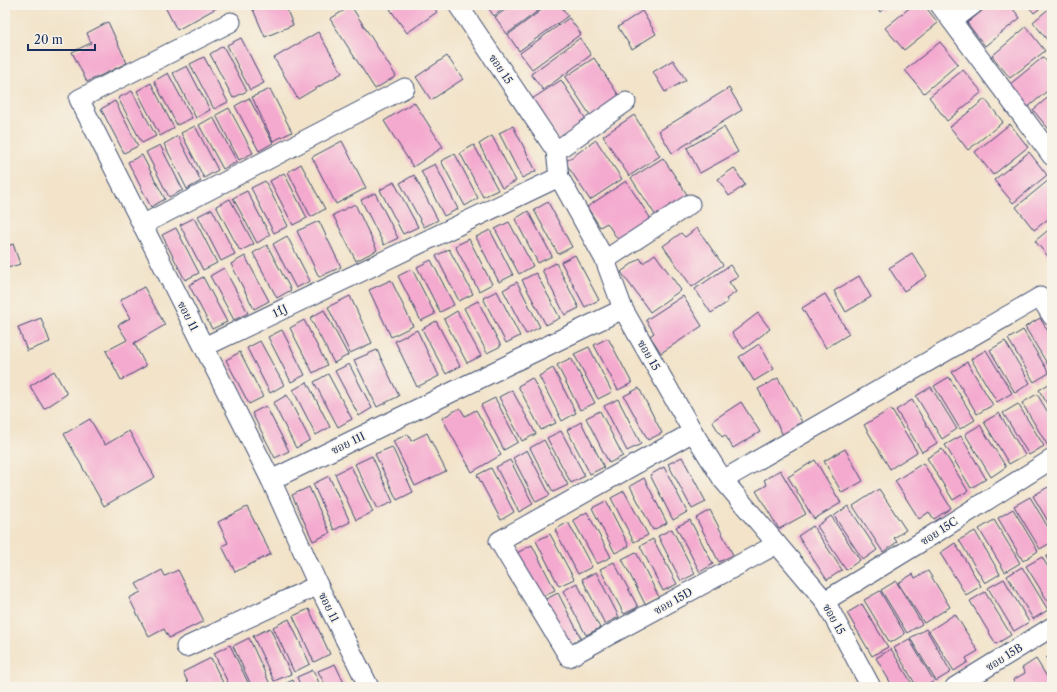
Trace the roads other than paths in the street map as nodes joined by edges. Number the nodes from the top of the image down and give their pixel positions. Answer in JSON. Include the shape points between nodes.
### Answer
{"nodes":[{"id":1,"x":458,"y":5,"type":"edge"},
{"id":2,"x":940,"y":5,"type":"edge"},
{"id":3,"x":973,"y":5,"type":"edge"},
{"id":4,"x":952,"y":21,"type":"junction"},
{"id":5,"x":231,"y":22,"type":"dead end"},
{"id":6,"x":405,"y":88,"type":"dead end"},
{"id":7,"x":626,"y":102,"type":"dead end"},
{"id":8,"x":556,"y":151,"type":"junction"},
{"id":9,"x":1052,"y":156,"type":"edge"},
{"id":10,"x":559,"y":177,"type":"junction"},
{"id":11,"x":690,"y":204,"type":"dead end"},
{"id":12,"x":142,"y":225,"type":"junction"},
{"id":13,"x":605,"y":260,"type":"junction"},
{"id":14,"x":623,"y":309,"type":"junction"},
{"id":15,"x":1052,"y":316,"type":"edge"},
{"id":16,"x":204,"y":347,"type":"junction"},
{"id":17,"x":693,"y":432,"type":"junction"},
{"id":18,"x":1052,"y":459,"type":"edge"},
{"id":19,"x":271,"y":480,"type":"junction"},
{"id":20,"x":723,"y":480,"type":"junction"},
{"id":21,"x":777,"y":544,"type":"junction"},
{"id":22,"x":318,"y":585,"type":"junction"},
{"id":23,"x":825,"y":601,"type":"junction"},
{"id":24,"x":1052,"y":627,"type":"edge"},
{"id":25,"x":186,"y":647,"type":"dead end"},
{"id":26,"x":369,"y":687,"type":"edge"},
{"id":27,"x":871,"y":687,"type":"edge"},
{"id":28,"x":956,"y":687,"type":"edge"}],
"edges":[{"from":1,"to":8,"type":"street","name":"ซอย 15"},
{"from":2,"to":4,"type":"street"},
{"from":3,"to":4,"type":"street"},
{"from":4,"to":9,"type":"street"},
{"from":5,"to":12,"type":"street","name":"ซอย 11","via":[[79,99]]},
{"from":6,"to":12,"type":"street"},
{"from":7,"to":8,"type":"street"},
{"from":8,"to":10,"type":"street","name":"ซอย 15"},
{"from":10,"to":13,"type":"street","name":"ซอย 15"},
{"from":10,"to":16,"type":"street","name":"11๋J"},
{"from":11,"to":13,"type":"street"},
{"from":12,"to":16,"type":"street","name":"ซอย 11"},
{"from":13,"to":14,"type":"street","name":"ซอย 15"},
{"from":14,"to":17,"type":"street","name":"ซอย 15"},
{"from":14,"to":19,"type":"street","name":"ซอย 11I"},
{"from":15,"to":20,"type":"street","via":[[1040,297]]},
{"from":16,"to":19,"type":"street","name":"ซอย 11"},
{"from":17,"to":20,"type":"street","name":"ซอย 15"},
{"from":17,"to":21,"type":"street","name":"ซอย 15D","via":[[499,541],[568,658]]},
{"from":18,"to":23,"type":"street","name":"ซอย 15C"},
{"from":19,"to":22,"type":"street","name":"ซอย 11"},
{"from":20,"to":21,"type":"street","name":"ซอย 15"},
{"from":21,"to":23,"type":"street","name":"ซอย 15"},
{"from":22,"to":25,"type":"street"},
{"from":22,"to":26,"type":"street","name":"ซอย 11"},
{"from":23,"to":27,"type":"street","name":"ซอย 15"},
{"from":24,"to":28,"type":"street","name":"ซอย 15B"}]}
